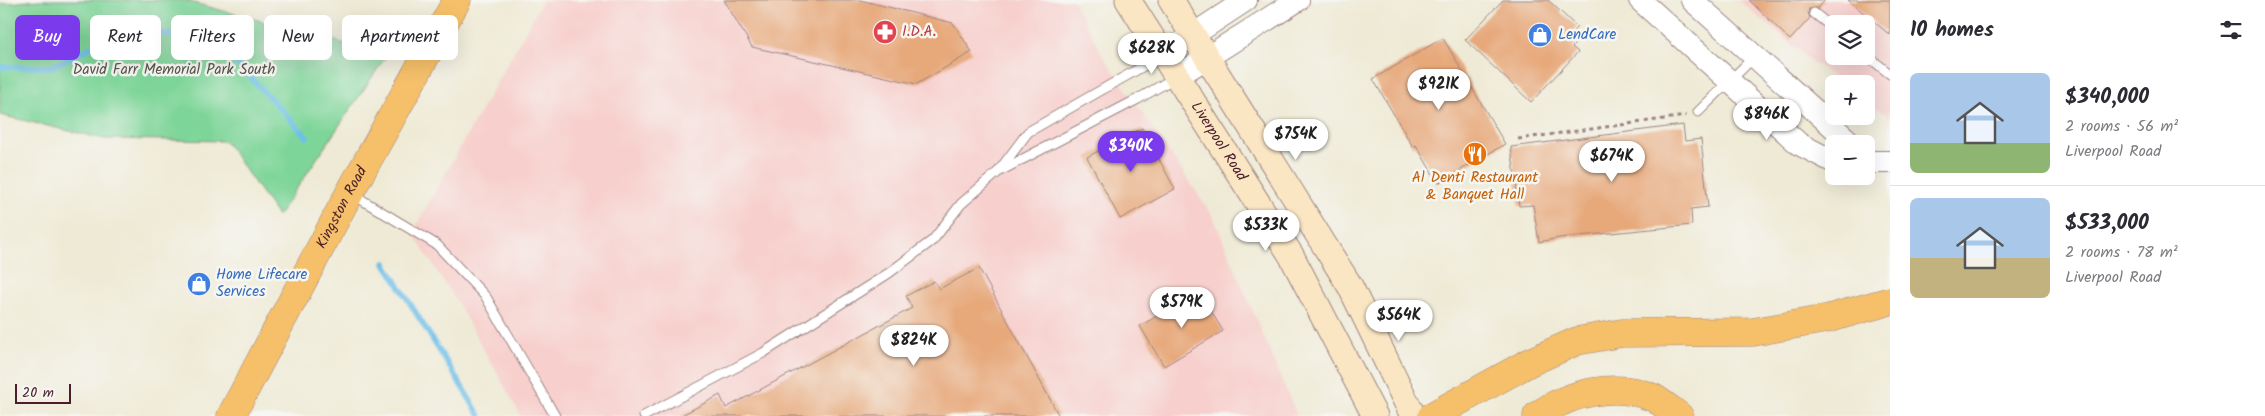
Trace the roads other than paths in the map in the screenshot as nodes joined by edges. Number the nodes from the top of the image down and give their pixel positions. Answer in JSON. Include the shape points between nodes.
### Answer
{"nodes":[{"id":1,"x":457,"y":0,"type":"edge"},
{"id":2,"x":1128,"y":0,"type":"edge"},
{"id":3,"x":1171,"y":0,"type":"edge"},
{"id":4,"x":1246,"y":0,"type":"edge"},
{"id":5,"x":1298,"y":0,"type":"edge"},
{"id":6,"x":1640,"y":0,"type":"edge"},
{"id":7,"x":1692,"y":0,"type":"edge"},
{"id":8,"x":1814,"y":13,"type":"dead end"},
{"id":9,"x":1825,"y":22,"type":"edge"},
{"id":10,"x":1193,"y":36,"type":"junction"},
{"id":11,"x":1164,"y":54,"type":"junction"},
{"id":12,"x":1754,"y":56,"type":"junction"},
{"id":13,"x":1207,"y":57,"type":"junction"},
{"id":14,"x":1875,"y":62,"type":"edge"},
{"id":15,"x":1890,"y":74,"type":"edge"},
{"id":16,"x":1176,"y":77,"type":"junction"},
{"id":17,"x":1728,"y":81,"type":"junction"},
{"id":18,"x":1694,"y":113,"type":"road end"},
{"id":19,"x":1842,"y":135,"type":"edge"},
{"id":20,"x":1825,"y":157,"type":"edge"},
{"id":21,"x":998,"y":172,"type":"junction"},
{"id":22,"x":350,"y":192,"type":"junction"},
{"id":23,"x":1890,"y":301,"type":"edge"},
{"id":24,"x":231,"y":416,"type":"edge"},
{"id":25,"x":555,"y":416,"type":"edge"},
{"id":26,"x":644,"y":416,"type":"edge"},
{"id":27,"x":1376,"y":416,"type":"edge"},
{"id":28,"x":1413,"y":416,"type":"edge"},
{"id":29,"x":1432,"y":416,"type":"edge"},
{"id":30,"x":1537,"y":416,"type":"edge"},
{"id":31,"x":1679,"y":416,"type":"edge"}],
"edges":[{"from":1,"to":22,"type":"main road","name":"Kingston Road"},
{"from":2,"to":11,"type":"main road","name":"Liverpool Road"},
{"from":3,"to":10,"type":"main road"},
{"from":4,"to":10,"type":"street"},
{"from":5,"to":13,"type":"street"},
{"from":6,"to":17,"type":"street"},
{"from":7,"to":12,"type":"street"},
{"from":8,"to":9,"type":"lane"},
{"from":10,"to":11,"type":"street"},
{"from":10,"to":13,"type":"main road"},
{"from":11,"to":16,"type":"main road","name":"Liverpool Road"},
{"from":11,"to":21,"type":"lane","via":[[1028,132]]},
{"from":12,"to":17,"type":"lane"},
{"from":12,"to":19,"type":"street"},
{"from":13,"to":16,"type":"street"},
{"from":13,"to":28,"type":"main road","via":[[1350,286]]},
{"from":14,"to":15,"type":"lane"},
{"from":16,"to":21,"type":"lane"},
{"from":16,"to":27,"type":"main road","name":"Liverpool Road","via":[[1291,255]]},
{"from":17,"to":18,"type":"lane"},
{"from":17,"to":20,"type":"street","via":[[1799,144]]},
{"from":21,"to":26,"type":"lane","via":[[961,204],[932,240],[888,273],[763,353]]},
{"from":22,"to":24,"type":"main road","name":"Kingston Road"},
{"from":22,"to":25,"type":"lane","via":[[437,245],[486,296]]},
{"from":23,"to":29,"type":"main road","via":[[1826,319],[1753,332],[1622,333],[1577,341],[1530,362]]},
{"from":30,"to":31,"type":"main road","via":[[1549,407],[1597,390],[1630,392],[1654,398]]}]}
